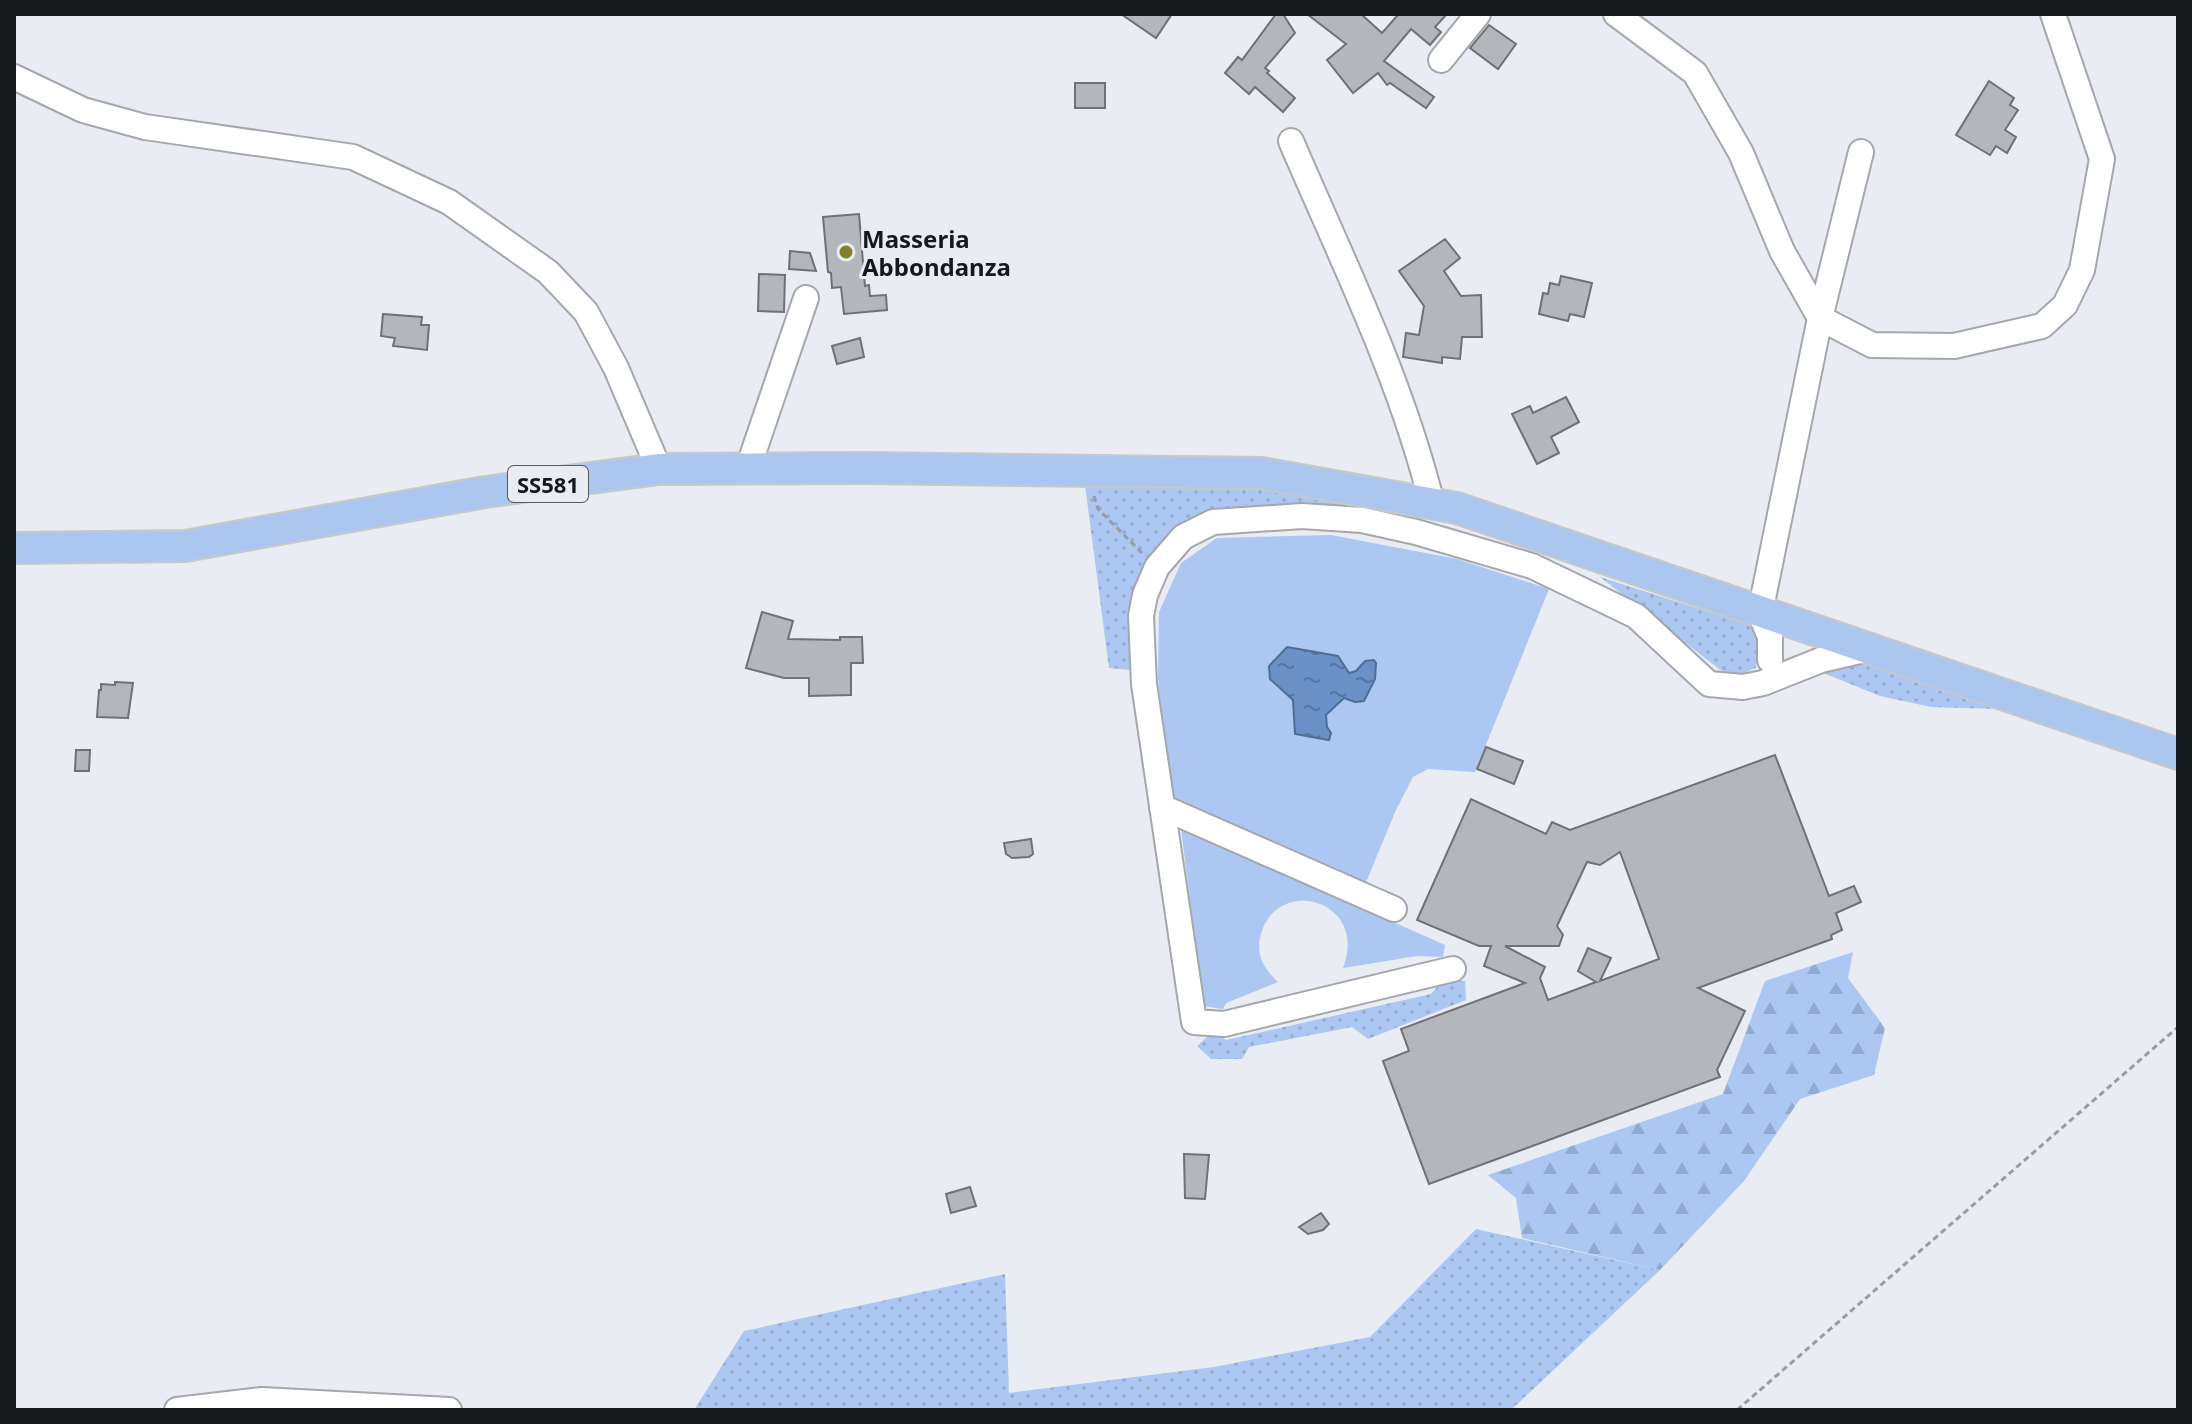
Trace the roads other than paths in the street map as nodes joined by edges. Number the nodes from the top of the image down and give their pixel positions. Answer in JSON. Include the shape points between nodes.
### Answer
{"nodes":[{"id":1,"x":1478,"y":14,"type":"edge"},
{"id":2,"x":1616,"y":14,"type":"edge"},
{"id":3,"x":2053,"y":14,"type":"edge"},
{"id":4,"x":1441,"y":60,"type":"dead end"},
{"id":5,"x":14,"y":77,"type":"edge"},
{"id":6,"x":1291,"y":141,"type":"dead end"},
{"id":7,"x":1861,"y":152,"type":"dead end"},
{"id":8,"x":806,"y":298,"type":"dead end"},
{"id":9,"x":1820,"y":318,"type":"junction"},
{"id":10,"x":748,"y":468,"type":"junction"},
{"id":11,"x":659,"y":469,"type":"junction"},
{"id":12,"x":1432,"y":504,"type":"junction"},
{"id":13,"x":14,"y":548,"type":"edge"},
{"id":14,"x":1760,"y":613,"type":"junction"},
{"id":15,"x":1805,"y":628,"type":"junction"},
{"id":16,"x":1868,"y":649,"type":"junction"},
{"id":17,"x":1800,"y":668,"type":"junction"},
{"id":18,"x":1763,"y":676,"type":"junction"},
{"id":19,"x":2178,"y":754,"type":"edge"},
{"id":20,"x":1162,"y":807,"type":"junction"},
{"id":21,"x":1394,"y":909,"type":"dead end"},
{"id":22,"x":1453,"y":969,"type":"dead end"},
{"id":23,"x":177,"y":1410,"type":"edge"},
{"id":24,"x":449,"y":1410,"type":"edge"}],
"edges":[{"from":1,"to":4,"type":"street"},
{"from":2,"to":9,"type":"street","via":[[1695,73],[1741,153],[1782,251]]},
{"from":3,"to":9,"type":"street","via":[[2102,159],[2082,270],[2065,305],[2042,326],[1954,346],[1872,345]]},
{"from":5,"to":11,"type":"street","via":[[83,110],[145,127],[353,157],[449,202],[548,272],[586,312]]},
{"from":6,"to":12,"type":"street","via":[[1399,395]]},
{"from":7,"to":9,"type":"street"},
{"from":8,"to":10,"type":"street"},
{"from":9,"to":14,"type":"street"},
{"from":10,"to":11,"type":"main road","number":"SS581"},
{"from":10,"to":12,"type":"main road","number":"SS581","via":[[1262,473]]},
{"from":11,"to":13,"type":"main road","number":"SS581","via":[[485,492],[185,546]]},
{"from":12,"to":14,"type":"main road","via":[[1545,537]]},
{"from":14,"to":15,"type":"main road"},
{"from":14,"to":18,"type":"street","via":[[1770,637]]},
{"from":15,"to":16,"type":"main road"},
{"from":15,"to":17,"type":"street"},
{"from":15,"to":18,"type":"street","via":[[1783,644]]},
{"from":16,"to":17,"type":"street"},
{"from":16,"to":19,"type":"main road"},
{"from":17,"to":18,"type":"street"},
{"from":18,"to":20,"type":"street","via":[[1743,687],[1709,684],[1636,616],[1532,566],[1416,532],[1362,520],[1302,516],[1213,522],[1183,537],[1157,567],[1141,616],[1144,684]]},
{"from":20,"to":21,"type":"street"},
{"from":20,"to":22,"type":"street","via":[[1194,1022],[1224,1024]]},
{"from":23,"to":24,"type":"street","via":[[262,1400]]}]}
